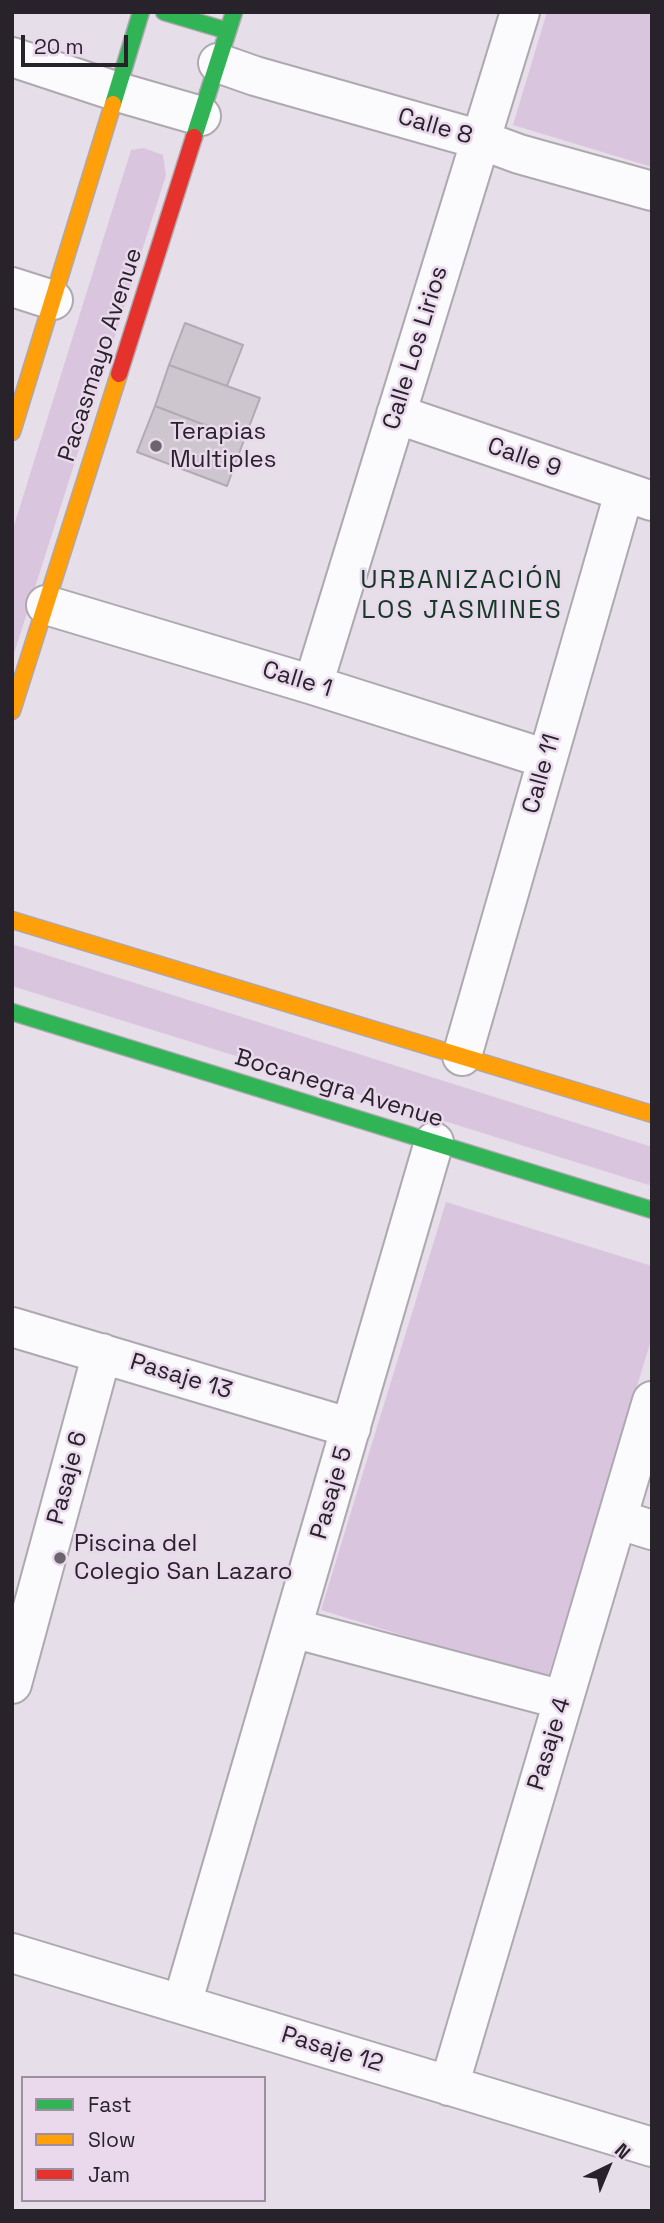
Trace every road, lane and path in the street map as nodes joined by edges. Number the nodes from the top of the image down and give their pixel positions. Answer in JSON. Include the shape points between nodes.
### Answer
{"nodes":[{"id":1,"x":141,"y":12,"type":"edge"},
{"id":2,"x":164,"y":12,"type":"edge"},
{"id":3,"x":234,"y":12,"type":"edge"},
{"id":4,"x":520,"y":12,"type":"edge"},
{"id":5,"x":223,"y":47,"type":"junction"},
{"id":6,"x":12,"y":57,"type":"edge"},
{"id":7,"x":118,"y":92,"type":"junction"},
{"id":8,"x":201,"y":116,"type":"junction"},
{"id":9,"x":481,"y":140,"type":"junction"},
{"id":10,"x":652,"y":191,"type":"edge"},
{"id":11,"x":12,"y":287,"type":"edge"},
{"id":12,"x":53,"y":300,"type":"junction"},
{"id":13,"x":396,"y":414,"type":"junction"},
{"id":14,"x":12,"y":432,"type":"edge"},
{"id":15,"x":638,"y":497,"type":"edge"},
{"id":16,"x":46,"y":606,"type":"junction"},
{"id":17,"x":313,"y":685,"type":"junction"},
{"id":18,"x":12,"y":711,"type":"edge"},
{"id":19,"x":547,"y":759,"type":"junction"},
{"id":20,"x":12,"y":920,"type":"edge"},
{"id":21,"x":12,"y":1012,"type":"edge"},
{"id":22,"x":462,"y":1056,"type":"junction"},
{"id":23,"x":652,"y":1114,"type":"edge"},
{"id":24,"x":434,"y":1142,"type":"junction"},
{"id":25,"x":652,"y":1210,"type":"edge"},
{"id":26,"x":12,"y":1327,"type":"edge"},
{"id":27,"x":102,"y":1353,"type":"junction"},
{"id":28,"x":652,"y":1401,"type":"edge"},
{"id":29,"x":351,"y":1428,"type":"junction"},
{"id":30,"x":634,"y":1524,"type":"edge"},
{"id":31,"x":292,"y":1628,"type":"junction"},
{"id":32,"x":12,"y":1684,"type":"edge"},
{"id":33,"x":563,"y":1700,"type":"junction"},
{"id":34,"x":12,"y":1952,"type":"edge"},
{"id":35,"x":182,"y":2004,"type":"junction"},
{"id":36,"x":449,"y":2086,"type":"junction"},
{"id":37,"x":652,"y":2147,"type":"edge"}],
"edges":[{"from":1,"to":7,"type":"main road"},
{"from":2,"to":5,"type":"main road"},
{"from":3,"to":5,"type":"main road","name":"Pacasmayo Avenue"},
{"from":4,"to":9,"type":"street","name":"Calle Los Lirios"},
{"from":5,"to":8,"type":"main road","name":"Pacasmayo Avenue"},
{"from":5,"to":9,"type":"street","name":"Calle 8","via":[[255,76]]},
{"from":6,"to":7,"type":"street"},
{"from":7,"to":8,"type":"street"},
{"from":7,"to":12,"type":"main road"},
{"from":8,"to":16,"type":"main road","name":"Pacasmayo Avenue"},
{"from":9,"to":10,"type":"street","name":"Calle 8"},
{"from":9,"to":13,"type":"street","name":"Calle Los Lirios"},
{"from":11,"to":12,"type":"street"},
{"from":12,"to":14,"type":"main road"},
{"from":13,"to":15,"type":"street","name":"Calle 9"},
{"from":13,"to":17,"type":"street","name":"Calle Los Lirios"},
{"from":15,"to":19,"type":"street","name":"Calle 11"},
{"from":16,"to":17,"type":"street","name":"Calle 1"},
{"from":16,"to":18,"type":"main road","name":"Pacasmayo Avenue"},
{"from":17,"to":19,"type":"street","name":"Calle 1"},
{"from":19,"to":22,"type":"street","name":"Calle 11"},
{"from":20,"to":22,"type":"main road"},
{"from":21,"to":24,"type":"main road","name":"Bocanegra Avenue"},
{"from":22,"to":23,"type":"main road"},
{"from":24,"to":25,"type":"main road","name":"Bocanegra Avenue"},
{"from":24,"to":29,"type":"street","name":"Pasaje 5"},
{"from":26,"to":27,"type":"street","name":"Pasaje 13"},
{"from":27,"to":29,"type":"street","name":"Pasaje 13"},
{"from":27,"to":32,"type":"street","name":"Pasaje 6"},
{"from":28,"to":30,"type":"street","name":"Pasaje 4"},
{"from":29,"to":31,"type":"street","name":"Pasaje 5"},
{"from":30,"to":33,"type":"street","name":"Pasaje 4"},
{"from":31,"to":33,"type":"street"},
{"from":31,"to":35,"type":"street","name":"Pasaje 5"},
{"from":33,"to":36,"type":"street","name":"Pasaje 4"},
{"from":34,"to":35,"type":"street","name":"Pasaje 12"},
{"from":35,"to":36,"type":"street","name":"Pasaje 12"},
{"from":36,"to":37,"type":"street","name":"Pasaje 12"}]}
